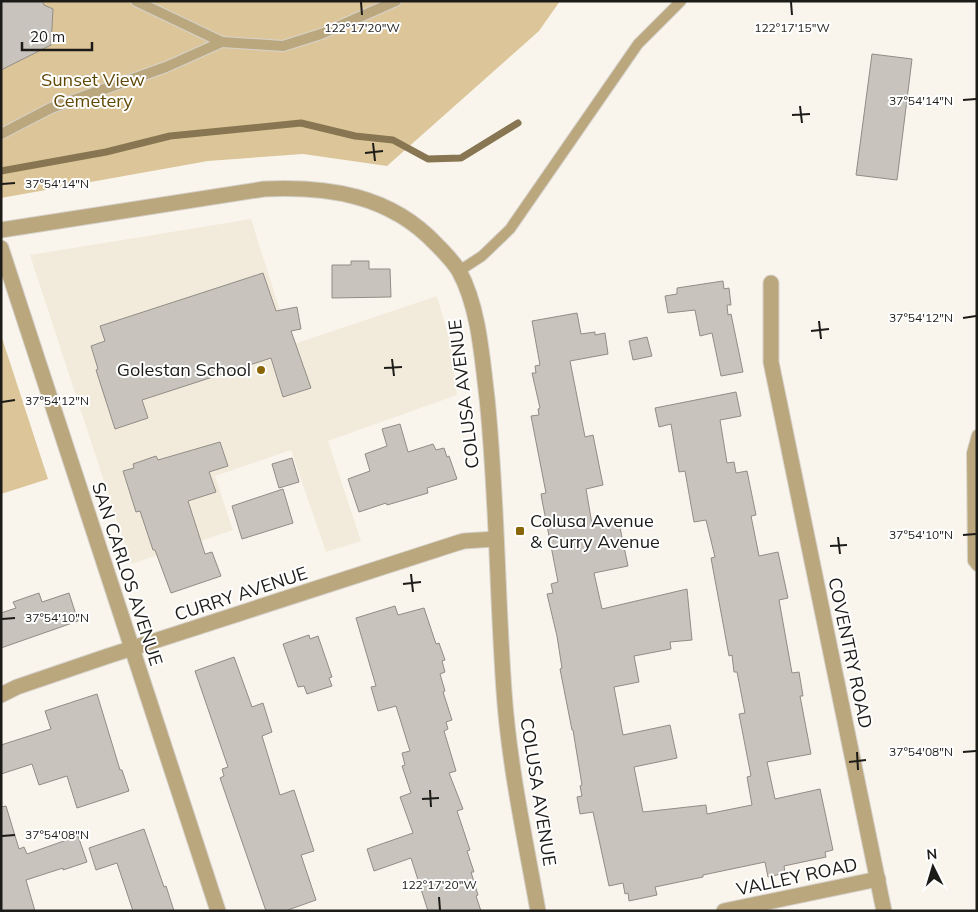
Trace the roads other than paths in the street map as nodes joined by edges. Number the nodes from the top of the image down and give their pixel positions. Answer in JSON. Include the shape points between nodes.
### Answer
{"nodes":[{"id":1,"x":136,"y":1,"type":"edge"},
{"id":2,"x":396,"y":1,"type":"edge"},
{"id":3,"x":681,"y":1,"type":"edge"},
{"id":4,"x":222,"y":42,"type":"junction"},
{"id":5,"x":1,"y":134,"type":"edge"},
{"id":6,"x":1,"y":230,"type":"edge"},
{"id":7,"x":1,"y":248,"type":"edge"},
{"id":8,"x":458,"y":271,"type":"junction"},
{"id":9,"x":771,"y":283,"type":"dead end"},
{"id":10,"x":977,"y":435,"type":"edge"},
{"id":11,"x":495,"y":539,"type":"junction"},
{"id":12,"x":977,"y":566,"type":"edge"},
{"id":13,"x":131,"y":649,"type":"junction"},
{"id":14,"x":1,"y":695,"type":"edge"},
{"id":15,"x":878,"y":879,"type":"junction"},
{"id":16,"x":218,"y":911,"type":"edge"},
{"id":17,"x":538,"y":911,"type":"edge"},
{"id":18,"x":724,"y":911,"type":"edge"},
{"id":19,"x":884,"y":911,"type":"edge"}],
"edges":[{"from":1,"to":4,"type":"lane"},
{"from":2,"to":4,"type":"lane","via":[[321,34],[283,46]]},
{"from":3,"to":8,"type":"lane","via":[[638,44],[510,229],[482,256]]},
{"from":4,"to":5,"type":"lane","via":[[166,67],[51,108]]},
{"from":6,"to":8,"type":"street","name":"COLUSA AVENUE","via":[[264,189],[324,190],[378,204],[404,217],[426,233]]},
{"from":7,"to":13,"type":"street","name":"SAN CARLOS AVENUE"},
{"from":8,"to":11,"type":"street","name":"COLUSA AVENUE","via":[[472,304],[482,351]]},
{"from":9,"to":15,"type":"street","name":"COVENTRY ROAD","via":[[771,362]]},
{"from":10,"to":12,"type":"lane","via":[[972,453],[973,561]]},
{"from":11,"to":13,"type":"street","name":"CURRY AVENUE","via":[[464,541]]},
{"from":11,"to":17,"type":"street","name":"COLUSA AVENUE","via":[[512,769]]},
{"from":13,"to":14,"type":"street","name":"CURRY AVENUE"},
{"from":13,"to":16,"type":"street","name":"SAN CARLOS AVENUE"},
{"from":15,"to":18,"type":"street","name":"VALLEY ROAD"},
{"from":15,"to":19,"type":"street","name":"COVENTRY ROAD"}]}
